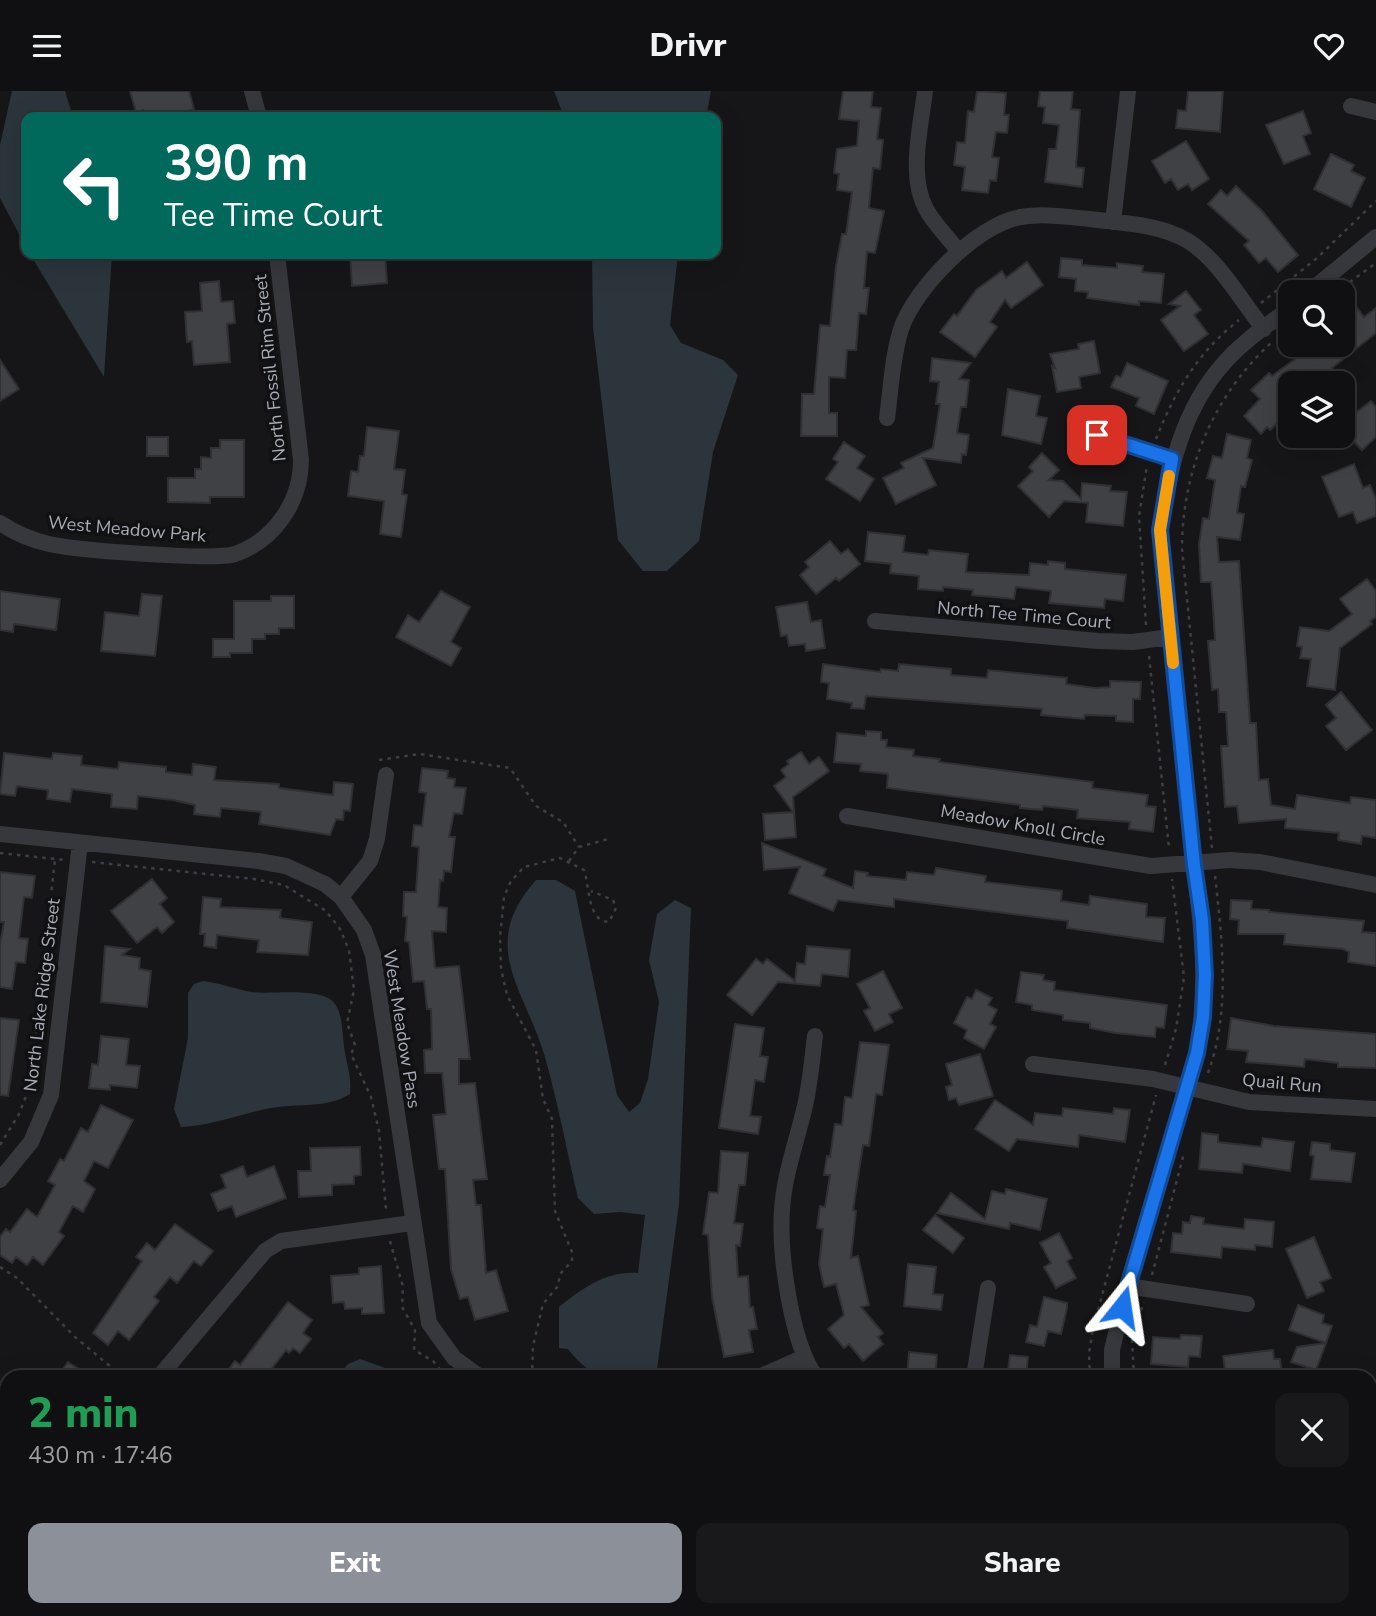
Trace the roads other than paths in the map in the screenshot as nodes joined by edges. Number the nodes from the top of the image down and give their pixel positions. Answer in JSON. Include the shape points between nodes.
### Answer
{"nodes":[{"id":1,"x":251,"y":91,"type":"edge"},
{"id":2,"x":925,"y":91,"type":"edge"},
{"id":3,"x":1128,"y":91,"type":"edge"},
{"id":4,"x":1351,"y":106,"type":"dead end"},
{"id":5,"x":257,"y":112,"type":"edge"},
{"id":6,"x":1376,"y":112,"type":"edge"},
{"id":7,"x":1114,"y":222,"type":"junction"},
{"id":8,"x":1376,"y":237,"type":"edge"},
{"id":9,"x":959,"y":252,"type":"junction"},
{"id":10,"x":278,"y":259,"type":"edge"},
{"id":11,"x":1324,"y":280,"type":"edge"},
{"id":12,"x":1278,"y":318,"type":"edge"},
{"id":13,"x":1264,"y":329,"type":"junction"},
{"id":14,"x":887,"y":418,"type":"dead end"},
{"id":15,"x":1097,"y":435,"type":"dead end"},
{"id":16,"x":1172,"y":459,"type":"junction"},
{"id":17,"x":284,"y":517,"type":"joint"},
{"id":18,"x":0,"y":523,"type":"edge"},
{"id":19,"x":875,"y":621,"type":"dead end"},
{"id":20,"x":1170,"y":637,"type":"junction"},
{"id":21,"x":379,"y":770,"type":"road end"},
{"id":22,"x":847,"y":816,"type":"dead end"},
{"id":23,"x":0,"y":834,"type":"edge"},
{"id":24,"x":80,"y":843,"type":"junction"},
{"id":25,"x":1194,"y":865,"type":"junction"},
{"id":26,"x":1376,"y":885,"type":"edge"},
{"id":27,"x":341,"y":897,"type":"junction"},
{"id":28,"x":815,"y":1036,"type":"dead end"},
{"id":29,"x":1033,"y":1064,"type":"dead end"},
{"id":30,"x":1186,"y":1087,"type":"junction"},
{"id":31,"x":1376,"y":1109,"type":"edge"},
{"id":32,"x":0,"y":1180,"type":"edge"},
{"id":33,"x":412,"y":1223,"type":"junction"},
{"id":34,"x":1127,"y":1286,"type":"junction"},
{"id":35,"x":988,"y":1288,"type":"dead end"},
{"id":36,"x":1247,"y":1304,"type":"dead end"},
{"id":37,"x":804,"y":1357,"type":"junction"},
{"id":38,"x":165,"y":1370,"type":"edge"},
{"id":39,"x":470,"y":1370,"type":"edge"},
{"id":40,"x":775,"y":1370,"type":"edge"},
{"id":41,"x":810,"y":1370,"type":"edge"},
{"id":42,"x":975,"y":1370,"type":"edge"},
{"id":43,"x":1112,"y":1370,"type":"edge"}],
"edges":[{"from":1,"to":5,"type":"street"},
{"from":2,"to":9,"type":"street","via":[[919,188],[926,209]]},
{"from":3,"to":7,"type":"street"},
{"from":4,"to":6,"type":"street"},
{"from":7,"to":9,"type":"street","via":[[1018,217]]},
{"from":7,"to":13,"type":"street","via":[[1164,231],[1188,241],[1214,265]]},
{"from":8,"to":11,"type":"street"},
{"from":9,"to":14,"type":"street","via":[[927,281],[902,327]]},
{"from":10,"to":17,"type":"street","name":"North Fossil Rim Street","via":[[301,460],[301,478]]},
{"from":12,"to":13,"type":"street"},
{"from":13,"to":16,"type":"street","via":[[1225,361],[1199,395]]},
{"from":15,"to":16,"type":"street"},
{"from":16,"to":20,"type":"street","via":[[1160,530]]},
{"from":17,"to":18,"type":"street","name":"West Meadow Park","via":[[262,538],[235,554],[221,556],[50,544],[17,534]]},
{"from":19,"to":20,"type":"street","name":"North Tee Time Court","via":[[1098,641]]},
{"from":20,"to":25,"type":"street"},
{"from":21,"to":27,"type":"street","via":[[377,839],[370,861]]},
{"from":22,"to":25,"type":"street","name":"Meadow Knoll Circle","via":[[1142,865]]},
{"from":23,"to":24,"type":"street","name":"West Meadow Pass"},
{"from":24,"to":27,"type":"street","name":"West Meadow Pass","via":[[268,863],[305,874]]},
{"from":24,"to":32,"type":"street","name":"North Lake Ridge Street","via":[[51,1095],[31,1142]]},
{"from":25,"to":26,"type":"street","name":"Meadow Knoll Circle","via":[[1260,862]]},
{"from":25,"to":30,"type":"street","via":[[1205,975],[1203,1017]]},
{"from":27,"to":33,"type":"street","name":"West Meadow Pass","via":[[364,930],[373,955]]},
{"from":28,"to":37,"type":"street","via":[[782,1212],[793,1325]]},
{"from":29,"to":30,"type":"street","name":"Quail Run"},
{"from":30,"to":31,"type":"street","name":"Quail Run","via":[[1250,1102]]},
{"from":30,"to":34,"type":"street"},
{"from":33,"to":38,"type":"street","via":[[281,1241],[265,1251]]},
{"from":33,"to":39,"type":"street","name":"West Meadow Pass","via":[[429,1323],[454,1358]]},
{"from":34,"to":36,"type":"street"},
{"from":34,"to":43,"type":"street","via":[[1112,1350]]},
{"from":35,"to":42,"type":"street"},
{"from":37,"to":40,"type":"street"},
{"from":37,"to":41,"type":"street"}]}
